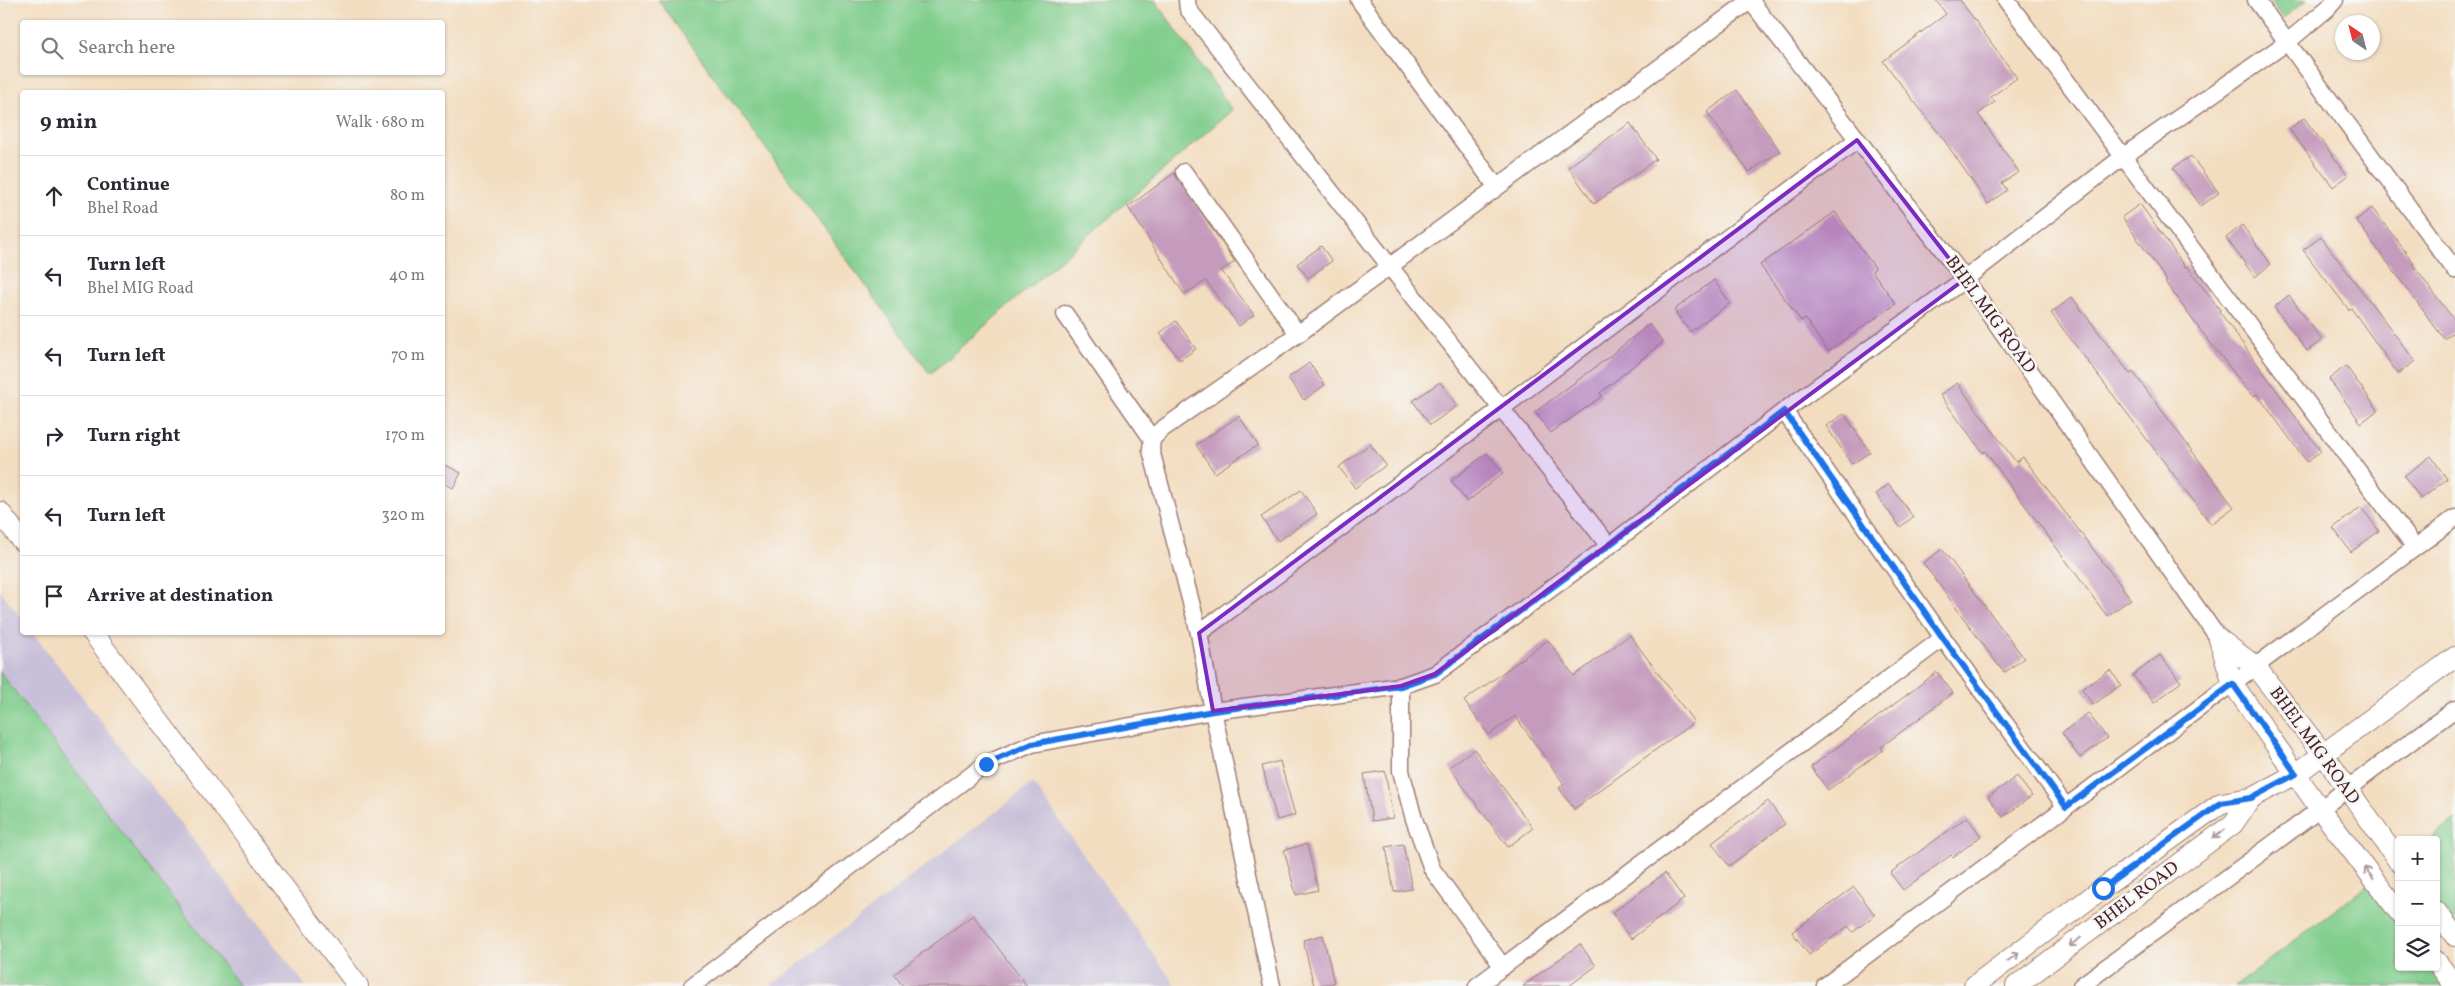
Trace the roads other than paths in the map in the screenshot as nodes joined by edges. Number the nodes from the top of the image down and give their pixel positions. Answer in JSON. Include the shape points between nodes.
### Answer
{"nodes":[{"id":1,"x":1186,"y":0,"type":"edge"},
{"id":2,"x":1359,"y":0,"type":"edge"},
{"id":3,"x":1751,"y":0,"type":"edge"},
{"id":4,"x":2006,"y":0,"type":"edge"},
{"id":5,"x":2256,"y":0,"type":"edge"},
{"id":6,"x":2334,"y":0,"type":"edge"},
{"id":7,"x":2286,"y":43,"type":"junction"},
{"id":8,"x":1857,"y":140,"type":"junction"},
{"id":9,"x":2124,"y":156,"type":"junction"},
{"id":10,"x":1184,"y":172,"type":"dead end"},
{"id":11,"x":1496,"y":186,"type":"junction"},
{"id":12,"x":1389,"y":267,"type":"junction"},
{"id":13,"x":2455,"y":270,"type":"edge"},
{"id":14,"x":1965,"y":278,"type":"junction"},
{"id":15,"x":1065,"y":314,"type":"dead end"},
{"id":16,"x":1298,"y":334,"type":"junction"},
{"id":17,"x":1502,"y":408,"type":"junction"},
{"id":18,"x":1784,"y":411,"type":"junction"},
{"id":19,"x":1152,"y":439,"type":"junction"},
{"id":20,"x":0,"y":512,"type":"edge"},
{"id":21,"x":2455,"y":518,"type":"edge"},
{"id":22,"x":20,"y":538,"type":"edge"},
{"id":23,"x":1608,"y":546,"type":"junction"},
{"id":24,"x":2416,"y":547,"type":"junction"},
{"id":25,"x":1199,"y":633,"type":"junction"},
{"id":26,"x":94,"y":635,"type":"edge"},
{"id":27,"x":1943,"y":638,"type":"junction"},
{"id":28,"x":2219,"y":639,"type":"junction"},
{"id":29,"x":2455,"y":657,"type":"edge"},
{"id":30,"x":2255,"y":666,"type":"junction"},
{"id":31,"x":2233,"y":684,"type":"junction"},
{"id":32,"x":1401,"y":686,"type":"junction"},
{"id":33,"x":2455,"y":709,"type":"edge"},
{"id":34,"x":1213,"y":711,"type":"junction"},
{"id":35,"x":2324,"y":755,"type":"junction"},
{"id":36,"x":2296,"y":774,"type":"junction"},
{"id":37,"x":2346,"y":790,"type":"junction"},
{"id":38,"x":2251,"y":798,"type":"junction"},
{"id":39,"x":2066,"y":807,"type":"junction"},
{"id":40,"x":2320,"y":809,"type":"junction"},
{"id":41,"x":2395,"y":857,"type":"edge"},
{"id":42,"x":2395,"y":907,"type":"edge"},
{"id":43,"x":2440,"y":916,"type":"edge"},
{"id":44,"x":2455,"y":936,"type":"edge"},
{"id":45,"x":2440,"y":966,"type":"edge"},
{"id":46,"x":1503,"y":967,"type":"junction"},
{"id":47,"x":358,"y":986,"type":"edge"},
{"id":48,"x":692,"y":986,"type":"edge"},
{"id":49,"x":1272,"y":986,"type":"edge"},
{"id":50,"x":1477,"y":986,"type":"edge"},
{"id":51,"x":1825,"y":986,"type":"edge"},
{"id":52,"x":1974,"y":986,"type":"edge"},
{"id":53,"x":2016,"y":986,"type":"edge"},
{"id":54,"x":2081,"y":986,"type":"edge"},
{"id":55,"x":2455,"y":986,"type":"edge"}],
"edges":[{"from":1,"to":12,"type":"street","via":[[1188,9]]},
{"from":2,"to":11,"type":"street"},
{"from":3,"to":8,"type":"street","name":"BHEL MIG ROAD"},
{"from":3,"to":11,"type":"street"},
{"from":4,"to":9,"type":"street"},
{"from":5,"to":7,"type":"street"},
{"from":6,"to":7,"type":"street"},
{"from":7,"to":9,"type":"street"},
{"from":7,"to":13,"type":"street"},
{"from":8,"to":14,"type":"street","name":"BHEL MIG ROAD"},
{"from":8,"to":17,"type":"street"},
{"from":9,"to":14,"type":"street"},
{"from":9,"to":24,"type":"street"},
{"from":10,"to":16,"type":"street"},
{"from":11,"to":12,"type":"street"},
{"from":12,"to":16,"type":"street"},
{"from":12,"to":17,"type":"street"},
{"from":14,"to":18,"type":"street"},
{"from":14,"to":28,"type":"street","name":"BHEL MIG ROAD"},
{"from":15,"to":19,"type":"street"},
{"from":16,"to":19,"type":"street"},
{"from":17,"to":23,"type":"street"},
{"from":17,"to":25,"type":"street"},
{"from":18,"to":23,"type":"street"},
{"from":18,"to":27,"type":"street"},
{"from":19,"to":25,"type":"street","via":[[1151,450]]},
{"from":20,"to":22,"type":"street"},
{"from":21,"to":24,"type":"street"},
{"from":23,"to":32,"type":"street","via":[[1435,674]]},
{"from":24,"to":30,"type":"street"},
{"from":25,"to":34,"type":"street"},
{"from":26,"to":47,"type":"street"},
{"from":27,"to":39,"type":"street"},
{"from":27,"to":46,"type":"street"},
{"from":28,"to":30,"type":"street","name":"BHEL MIG ROAD"},
{"from":28,"to":31,"type":"street","name":"BHEL MIG ROAD"},
{"from":29,"to":35,"type":"street","name":"BHEL ROAD"},
{"from":30,"to":31,"type":"street"},
{"from":30,"to":35,"type":"street","name":"BHEL MIG ROAD"},
{"from":31,"to":36,"type":"street","name":"BHEL MIG ROAD"},
{"from":31,"to":39,"type":"street"},
{"from":32,"to":34,"type":"street"},
{"from":32,"to":46,"type":"street","via":[[1402,771],[1414,819],[1432,869]]},
{"from":33,"to":37,"type":"street"},
{"from":34,"to":48,"type":"street","via":[[1032,744],[986,764]]},
{"from":34,"to":49,"type":"street"},
{"from":35,"to":36,"type":"street","name":"BHEL ROAD"},
{"from":35,"to":37,"type":"street","name":"BHEL MIG ROAD"},
{"from":36,"to":38,"type":"street","name":"BHEL ROAD"},
{"from":36,"to":40,"type":"street","name":"BHEL MIG ROAD"},
{"from":37,"to":40,"type":"street"},
{"from":37,"to":41,"type":"street","name":"BHEL MIG ROAD"},
{"from":52,"to":38,"type":"street","name":"BHEL ROAD","one_way":true,"via":[[2221,803]]},
{"from":38,"to":53,"type":"street","name":"BHEL ROAD","one_way":true,"via":[[2234,824]]},
{"from":39,"to":51,"type":"street"},
{"from":42,"to":40,"type":"street","name":"BHEL MIG ROAD","one_way":true},
{"from":40,"to":54,"type":"street"},
{"from":43,"to":44,"type":"street"},
{"from":45,"to":55,"type":"street"},
{"from":46,"to":50,"type":"street"}]}
